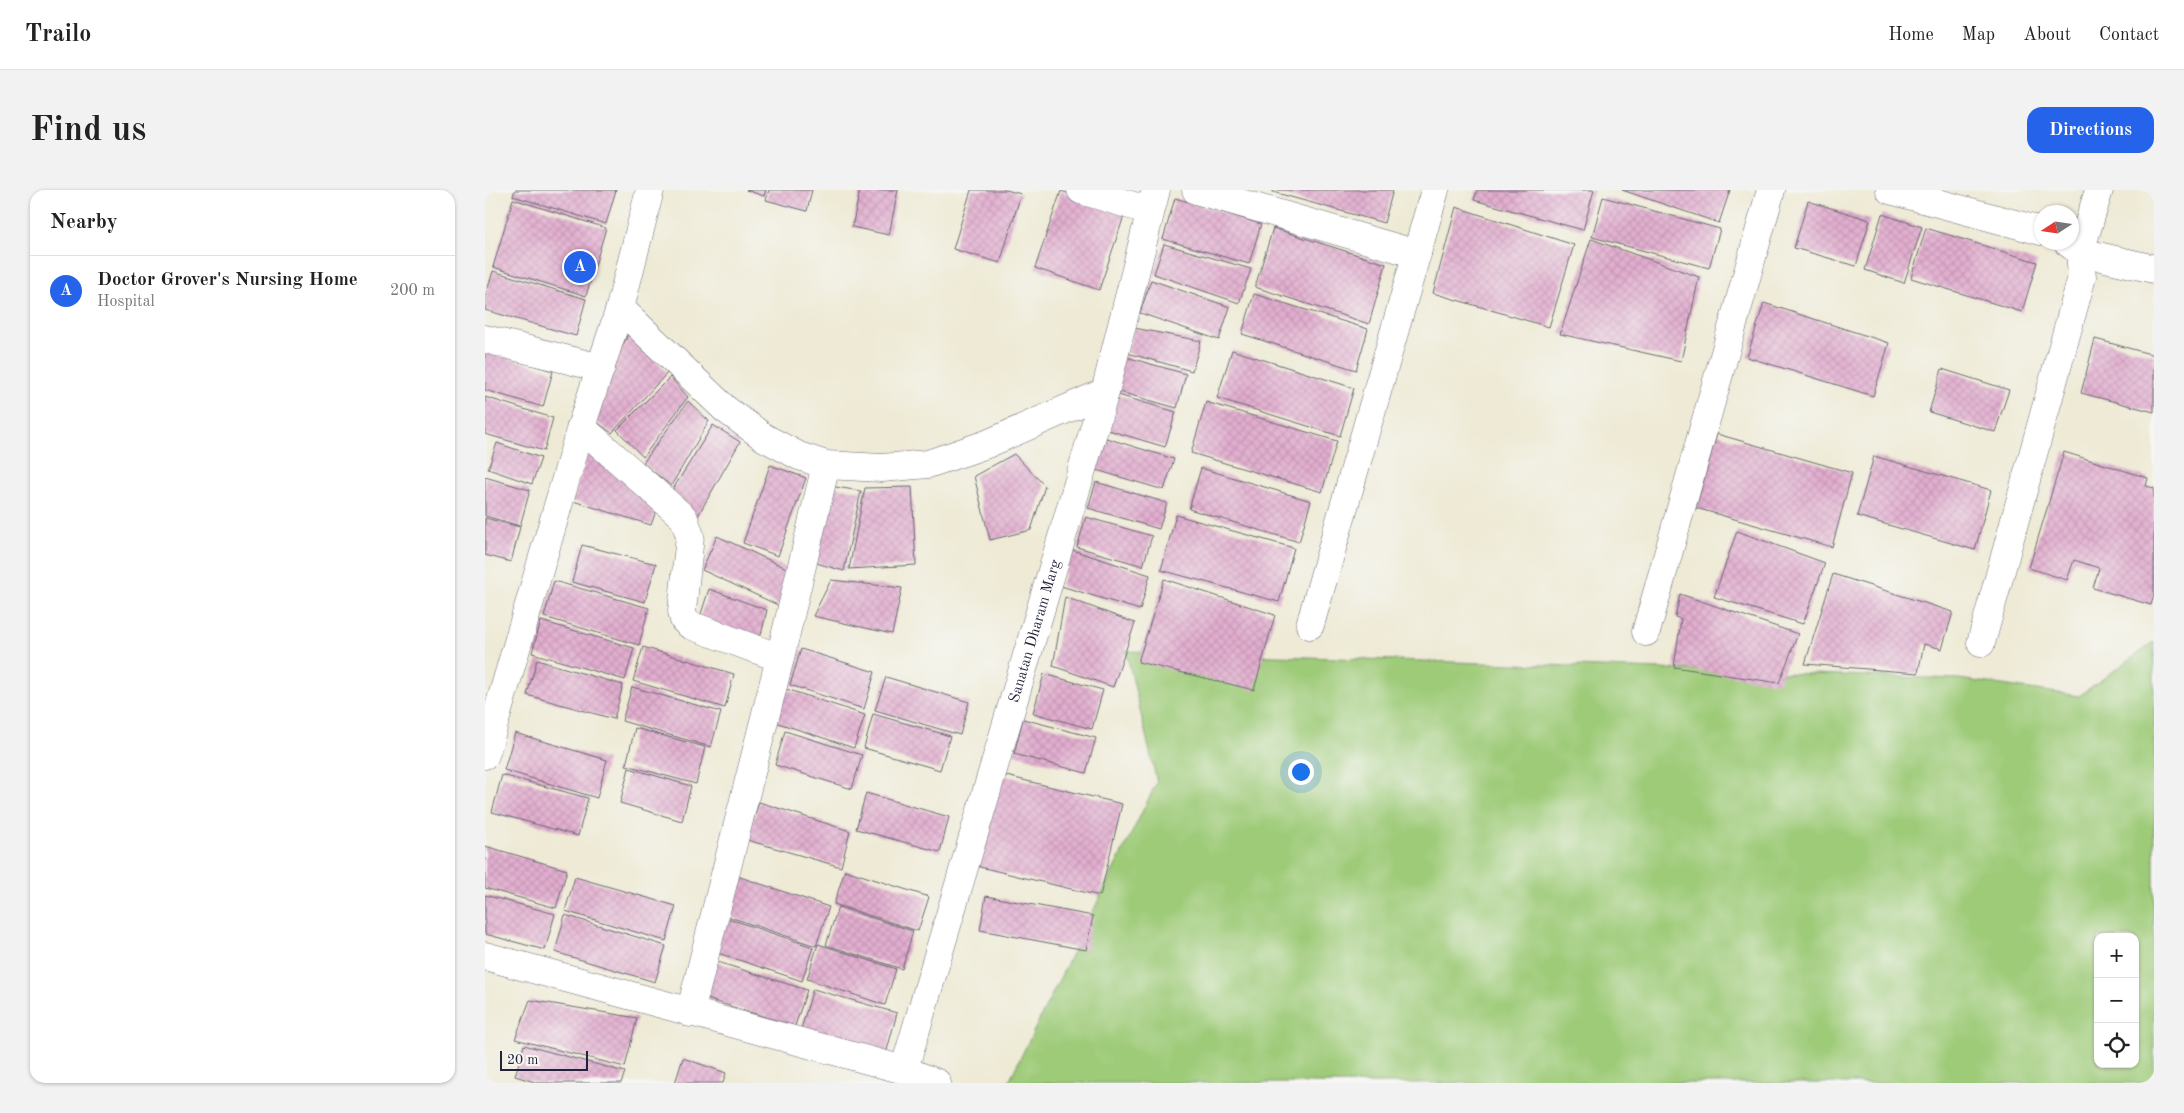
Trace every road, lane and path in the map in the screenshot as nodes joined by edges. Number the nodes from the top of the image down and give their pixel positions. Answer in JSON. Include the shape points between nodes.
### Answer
{"nodes":[{"id":1,"x":650,"y":190,"type":"edge"},
{"id":2,"x":1081,"y":190,"type":"edge"},
{"id":3,"x":1196,"y":190,"type":"edge"},
{"id":4,"x":1435,"y":190,"type":"edge"},
{"id":5,"x":1771,"y":190,"type":"edge"},
{"id":6,"x":1889,"y":190,"type":"edge"},
{"id":7,"x":2099,"y":190,"type":"edge"},
{"id":8,"x":1153,"y":200,"type":"edge"},
{"id":9,"x":2034,"y":228,"type":"edge"},
{"id":10,"x":2079,"y":236,"type":"edge"},
{"id":11,"x":2079,"y":249,"type":"edge"},
{"id":12,"x":2075,"y":250,"type":"edge"},
{"id":13,"x":1417,"y":254,"type":"junction"},
{"id":14,"x":2154,"y":269,"type":"edge"},
{"id":15,"x":621,"y":308,"type":"junction"},
{"id":16,"x":485,"y":339,"type":"edge"},
{"id":17,"x":601,"y":368,"type":"junction"},
{"id":18,"x":1105,"y":392,"type":"junction"},
{"id":19,"x":581,"y":427,"type":"junction"},
{"id":20,"x":826,"y":465,"type":"junction"},
{"id":21,"x":1310,"y":625,"type":"dead end"},
{"id":22,"x":1646,"y":632,"type":"dead end"},
{"id":23,"x":1981,"y":643,"type":"dead end"},
{"id":24,"x":780,"y":658,"type":"junction"},
{"id":25,"x":485,"y":755,"type":"edge"},
{"id":26,"x":485,"y":956,"type":"edge"},
{"id":27,"x":690,"y":1013,"type":"junction"},
{"id":28,"x":904,"y":1070,"type":"junction"},
{"id":29,"x":937,"y":1083,"type":"edge"}],
"edges":[{"from":1,"to":15,"type":"street"},
{"from":2,"to":8,"type":"street"},
{"from":3,"to":13,"type":"street"},
{"from":4,"to":13,"type":"street"},
{"from":5,"to":22,"type":"street"},
{"from":6,"to":9,"type":"street"},
{"from":7,"to":10,"type":"street"},
{"from":8,"to":18,"type":"street","name":"Sanatan Dharam Marg"},
{"from":11,"to":14,"type":"street"},
{"from":12,"to":23,"type":"street","via":[[2082,277]]},
{"from":13,"to":21,"type":"street"},
{"from":15,"to":17,"type":"street"},
{"from":15,"to":20,"type":"street","via":[[725,409],[765,438],[799,456]]},
{"from":16,"to":17,"type":"street"},
{"from":17,"to":19,"type":"street"},
{"from":18,"to":20,"type":"street","via":[[987,444],[928,464],[882,468]]},
{"from":18,"to":28,"type":"street","name":"Sanatan Dharam Marg"},
{"from":19,"to":24,"type":"street","via":[[685,518],[690,536],[682,611],[684,620]]},
{"from":19,"to":25,"type":"street"},
{"from":20,"to":24,"type":"street"},
{"from":24,"to":27,"type":"street"},
{"from":26,"to":27,"type":"street"},
{"from":27,"to":28,"type":"street"},
{"from":28,"to":29,"type":"street"}]}
